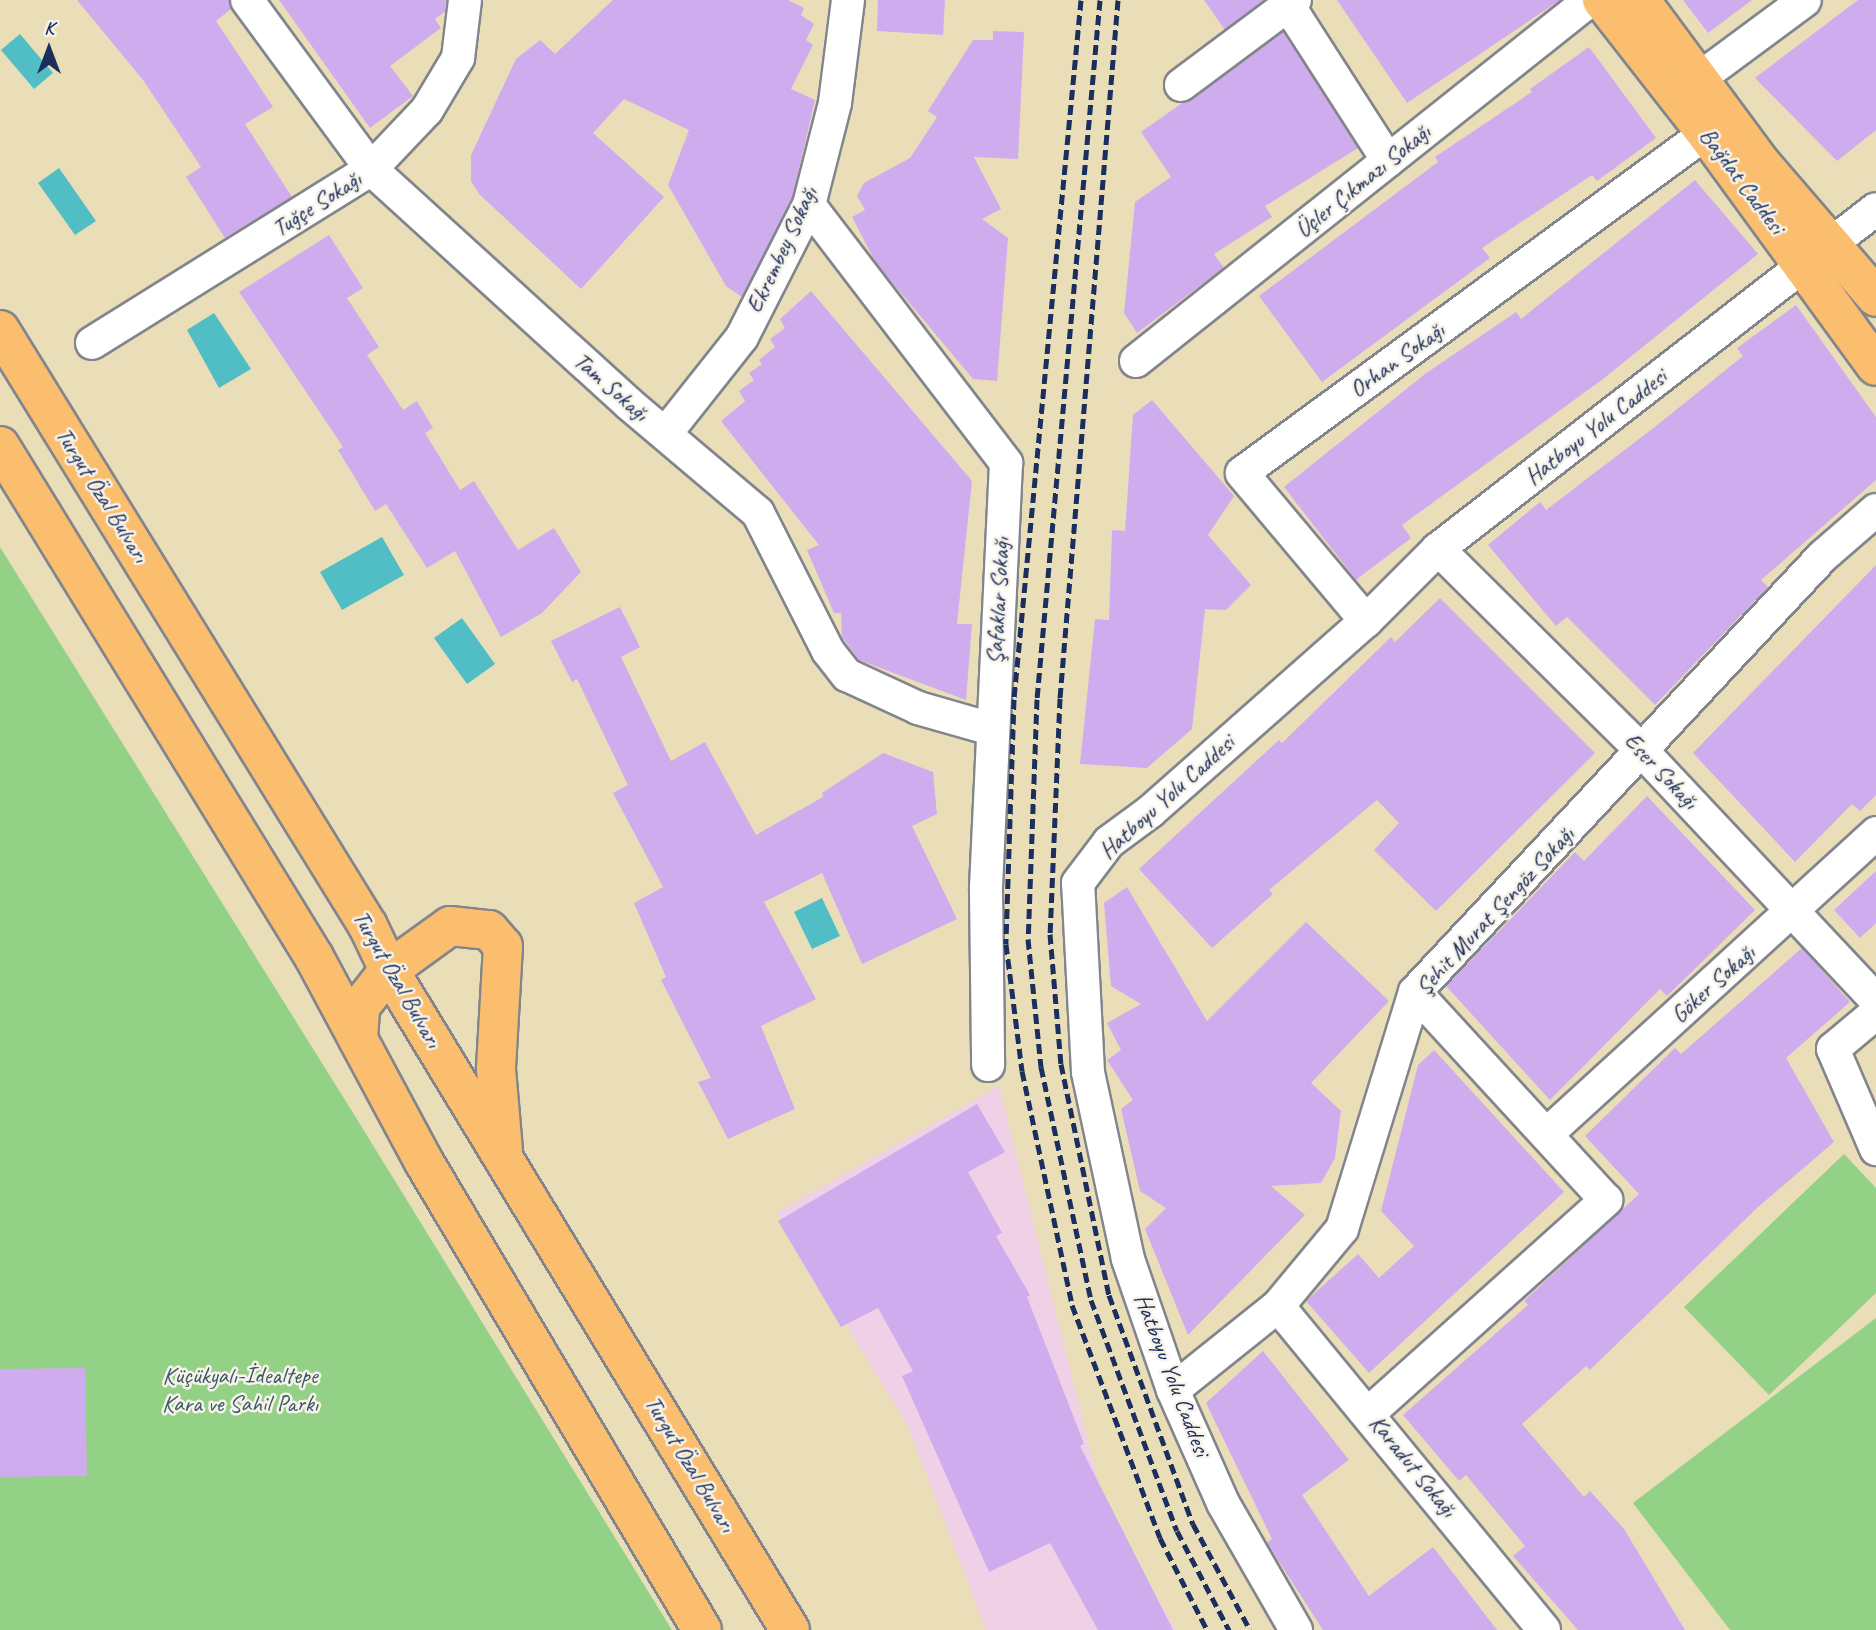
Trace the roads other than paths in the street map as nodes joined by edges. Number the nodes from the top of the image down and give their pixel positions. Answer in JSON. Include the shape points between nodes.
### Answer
{"nodes":[{"id":1,"x":247,"y":0,"type":"edge"},
{"id":2,"x":465,"y":0,"type":"edge"},
{"id":3,"x":848,"y":0,"type":"edge"},
{"id":4,"x":1590,"y":0,"type":"edge"},
{"id":5,"x":1602,"y":0,"type":"edge"},
{"id":6,"x":1640,"y":0,"type":"edge"},
{"id":7,"x":1805,"y":0,"type":"edge"},
{"id":8,"x":1291,"y":2,"type":"edge"},
{"id":9,"x":1697,"y":80,"type":"junction"},
{"id":10,"x":1181,"y":85,"type":"dead end"},
{"id":11,"x":1706,"y":133,"type":"junction"},
{"id":12,"x":1388,"y":161,"type":"junction"},
{"id":13,"x":371,"y":169,"type":"junction"},
{"id":14,"x":808,"y":205,"type":"junction"},
{"id":15,"x":1876,"y":209,"type":"edge"},
{"id":16,"x":1817,"y":254,"type":"junction"},
{"id":17,"x":1876,"y":297,"type":"edge"},
{"id":18,"x":0,"y":330,"type":"edge"},
{"id":19,"x":92,"y":343,"type":"dead end"},
{"id":20,"x":1136,"y":361,"type":"dead end"},
{"id":21,"x":1876,"y":366,"type":"edge"},
{"id":22,"x":666,"y":433,"type":"junction"},
{"id":23,"x":0,"y":446,"type":"edge"},
{"id":24,"x":1876,"y":510,"type":"edge"},
{"id":25,"x":1438,"y":549,"type":"junction"},
{"id":26,"x":1366,"y":621,"type":"junction"},
{"id":27,"x":991,"y":729,"type":"junction"},
{"id":28,"x":1643,"y":752,"type":"junction"},
{"id":29,"x":1876,"y":832,"type":"edge"},
{"id":30,"x":1795,"y":911,"type":"junction"},
{"id":31,"x":389,"y":970,"type":"junction"},
{"id":32,"x":1415,"y":992,"type":"junction"},
{"id":33,"x":1876,"y":1000,"type":"edge"},
{"id":34,"x":1876,"y":1013,"type":"edge"},
{"id":35,"x":358,"y":1039,"type":"junction"},
{"id":36,"x":988,"y":1065,"type":"dead end"},
{"id":37,"x":1548,"y":1133,"type":"junction"},
{"id":38,"x":1876,"y":1149,"type":"edge"},
{"id":39,"x":504,"y":1159,"type":"junction"},
{"id":40,"x":1278,"y":1306,"type":"junction"},
{"id":41,"x":1173,"y":1390,"type":"junction"},
{"id":42,"x":1369,"y":1413,"type":"junction"},
{"id":43,"x":702,"y":1630,"type":"edge"},
{"id":44,"x":790,"y":1630,"type":"edge"},
{"id":45,"x":1296,"y":1630,"type":"edge"},
{"id":46,"x":1544,"y":1630,"type":"edge"}],
"edges":[{"from":1,"to":13,"type":"street","name":"Tam Sokağı"},
{"from":2,"to":13,"type":"street","name":"Tuğçe Sokağı","via":[[458,58],[427,110]]},
{"from":3,"to":14,"type":"street","name":"Ekrembey Sokağı","via":[[835,103]]},
{"from":4,"to":12,"type":"street","name":"Üçler Çıkmazı Sokağı"},
{"from":5,"to":11,"type":"main road","name":"Bağdat Caddesi"},
{"from":6,"to":9,"type":"main road","name":"Bağdat Caddesi"},
{"from":7,"to":9,"type":"street"},
{"from":8,"to":10,"type":"street"},
{"from":8,"to":12,"type":"street"},
{"from":9,"to":16,"type":"main road","name":"Bağdat Caddesi"},
{"from":11,"to":16,"type":"main road","name":"Bağdat Caddesi"},
{"from":11,"to":26,"type":"street","name":"Orhan Sokağı","via":[[1242,473]]},
{"from":12,"to":20,"type":"street","name":"Üçler Çıkmazı Sokağı"},
{"from":13,"to":19,"type":"street","name":"Tuğçe Sokağı"},
{"from":13,"to":22,"type":"street","name":"Tam Sokağı"},
{"from":14,"to":22,"type":"street","name":"Ekrembey Sokağı","via":[[742,337]]},
{"from":14,"to":27,"type":"street","name":"Şafaklar Sokağı","via":[[1006,463]]},
{"from":15,"to":16,"type":"street","name":"Hatboyu Yolu Caddesi"},
{"from":16,"to":17,"type":"main road","name":"Bağdat Caddesi"},
{"from":16,"to":21,"type":"main road","name":"Bağdat Caddesi"},
{"from":16,"to":25,"type":"street","name":"Hatboyu Yolu Caddesi"},
{"from":18,"to":31,"type":"main road","name":"Turgut Özal Bulvarı","via":[[360,914]]},
{"from":22,"to":27,"type":"street","name":"Tam Sokağı","via":[[758,513],[828,651],[847,675],[918,708]]},
{"from":23,"to":35,"type":"main road","via":[[314,957]]},
{"from":24,"to":28,"type":"street","name":"Şehit Murat Şengöz Sokağı","via":[[1823,556]]},
{"from":25,"to":26,"type":"street","name":"Hatboyu Yolu Caddesi"},
{"from":25,"to":28,"type":"street","name":"Eser Sokağı"},
{"from":26,"to":41,"type":"street","name":"Hatboyu Yolu Caddesi","via":[[1151,811],[1109,842],[1078,883],[1088,1072],[1128,1259]]},
{"from":27,"to":36,"type":"street","name":"Şafaklar Sokağı","via":[[986,890]]},
{"from":28,"to":30,"type":"street","name":"Eser Sokağı"},
{"from":28,"to":32,"type":"street","name":"Şehit Murat Şengöz Sokağı"},
{"from":29,"to":30,"type":"street","name":"Göker Sokağı"},
{"from":30,"to":33,"type":"street","name":"Eser Sokağı"},
{"from":30,"to":37,"type":"street","name":"Göker Sokağı"},
{"from":31,"to":35,"type":"main road","via":[[360,1007]]},
{"from":31,"to":39,"type":"main road","name":"Turgut Özal Bulvarı"},
{"from":31,"to":39,"type":"main road","via":[[450,926],[489,930],[503,946],[496,1069]]},
{"from":32,"to":37,"type":"street"},
{"from":32,"to":40,"type":"street","name":"Şehit Murat Şengöz Sokağı","via":[[1342,1229]]},
{"from":34,"to":38,"type":"street","via":[[1833,1049]]},
{"from":35,"to":43,"type":"main road","via":[[431,1174]]},
{"from":37,"to":42,"type":"street","via":[[1606,1200]]},
{"from":39,"to":44,"type":"main road","name":"Turgut Özal Bulvarı"},
{"from":40,"to":41,"type":"street","name":"Şehit Murat Şengöz Sokağı"},
{"from":40,"to":42,"type":"street","name":"Karadut Sokağı"},
{"from":41,"to":45,"type":"street","name":"Hatboyu Yolu Caddesi","via":[[1223,1503]]},
{"from":42,"to":46,"type":"street","name":"Karadut Sokağı"}]}
